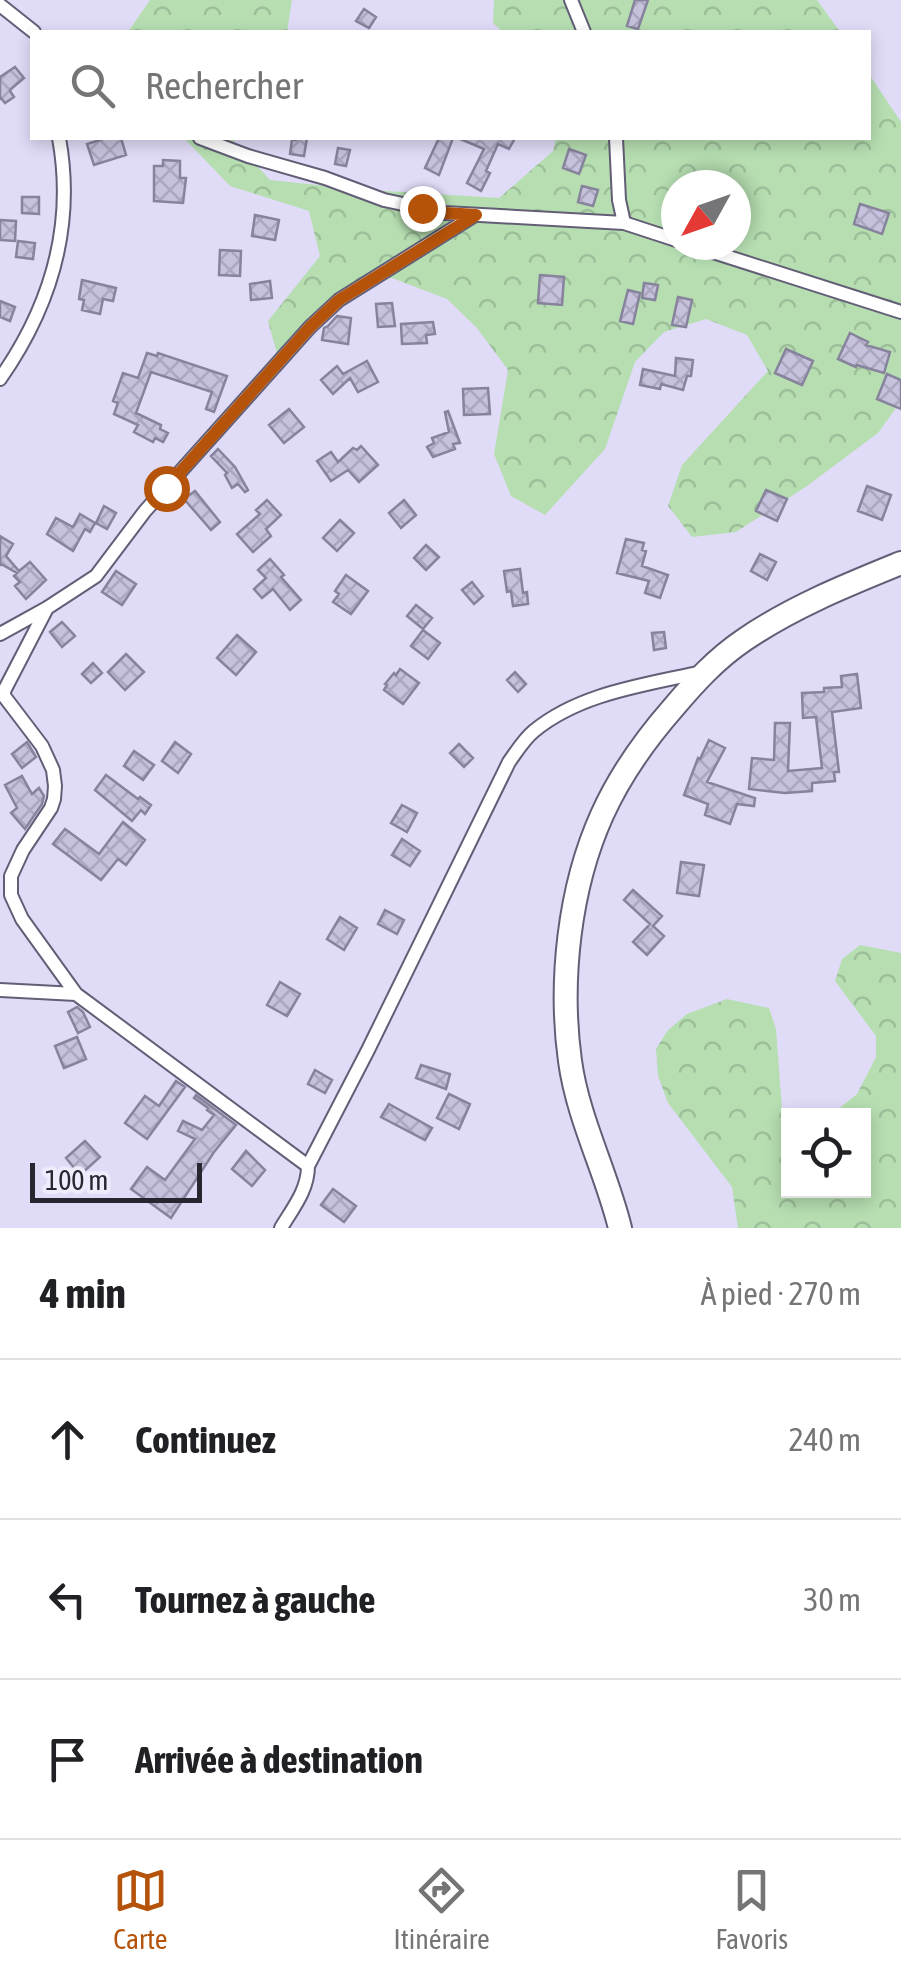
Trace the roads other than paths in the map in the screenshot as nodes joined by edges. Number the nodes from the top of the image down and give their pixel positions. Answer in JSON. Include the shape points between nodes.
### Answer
{"nodes":[{"id":1,"x":571,"y":0,"type":"edge"},
{"id":2,"x":4,"y":4,"type":"edge"},
{"id":3,"x":29,"y":28,"type":"edge"},
{"id":4,"x":583,"y":30,"type":"edge"},
{"id":5,"x":59,"y":140,"type":"edge"},
{"id":6,"x":206,"y":140,"type":"edge"},
{"id":7,"x":616,"y":140,"type":"edge"},
{"id":8,"x":476,"y":215,"type":"junction"},
{"id":9,"x":624,"y":224,"type":"junction"},
{"id":10,"x":661,"y":235,"type":"edge"},
{"id":11,"x":738,"y":260,"type":"edge"},
{"id":12,"x":901,"y":312,"type":"edge"},
{"id":13,"x":0,"y":379,"type":"edge"},
{"id":14,"x":901,"y":563,"type":"edge"},
{"id":15,"x":46,"y":608,"type":"junction"},
{"id":16,"x":0,"y":634,"type":"edge"},
{"id":17,"x":704,"y":671,"type":"junction"},
{"id":18,"x":0,"y":990,"type":"edge"},
{"id":19,"x":76,"y":994,"type":"junction"},
{"id":20,"x":308,"y":1166,"type":"junction"},
{"id":21,"x":280,"y":1228,"type":"edge"},
{"id":22,"x":620,"y":1228,"type":"edge"}],
"edges":[{"from":1,"to":4,"type":"street"},
{"from":2,"to":3,"type":"street"},
{"from":5,"to":13,"type":"street","via":[[65,199],[50,284]]},
{"from":6,"to":8,"type":"street","via":[[384,200]]},
{"from":7,"to":9,"type":"street"},
{"from":8,"to":9,"type":"street"},
{"from":8,"to":15,"type":"street","via":[[339,300],[145,511],[96,576]]},
{"from":9,"to":10,"type":"street"},
{"from":11,"to":12,"type":"street"},
{"from":14,"to":17,"type":"highway","via":[[785,616]]},
{"from":15,"to":16,"type":"street"},
{"from":15,"to":19,"type":"street","via":[[4,696],[42,746],[53,770],[54,799],[9,886],[22,919]]},
{"from":17,"to":20,"type":"street","via":[[599,696],[530,734],[509,762]]},
{"from":17,"to":22,"type":"highway","via":[[652,732],[601,817],[568,943],[570,1061]]},
{"from":18,"to":19,"type":"street"},
{"from":19,"to":20,"type":"street"},
{"from":20,"to":21,"type":"street","via":[[301,1196]]}]}
